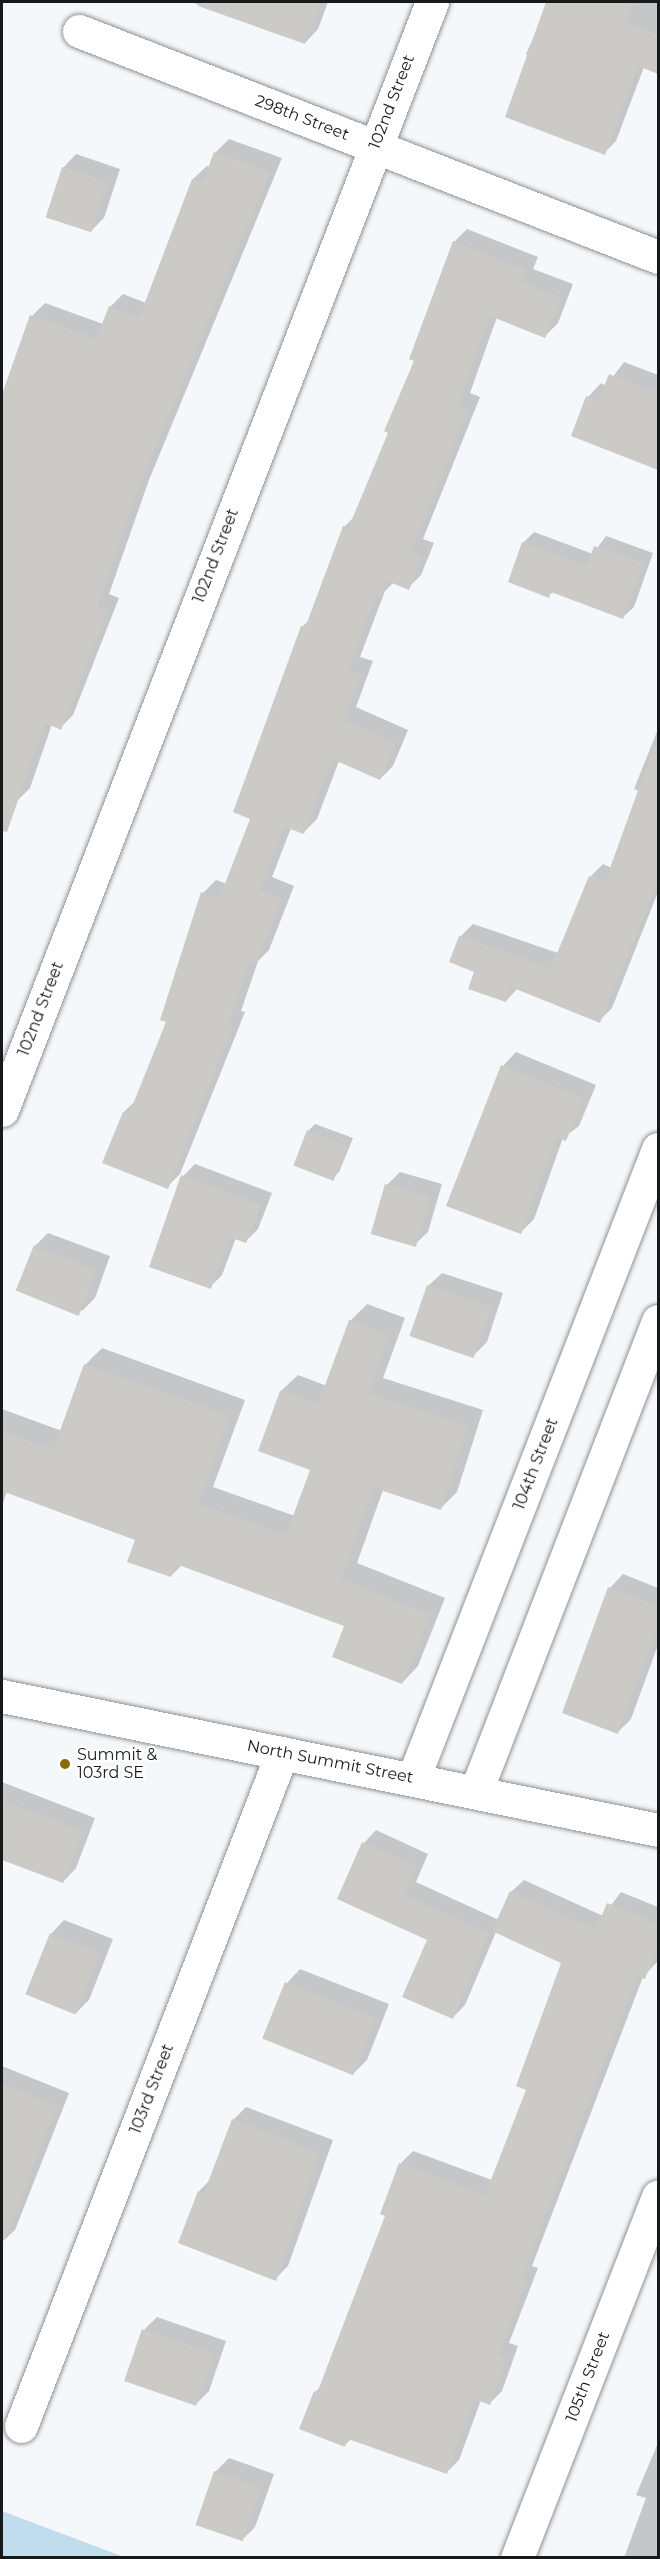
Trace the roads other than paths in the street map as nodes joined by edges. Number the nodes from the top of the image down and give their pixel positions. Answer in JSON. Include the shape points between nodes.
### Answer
{"nodes":[{"id":1,"x":432,"y":2,"type":"edge"},
{"id":2,"x":79,"y":31,"type":"dead end"},
{"id":3,"x":375,"y":147,"type":"junction"},
{"id":4,"x":658,"y":257,"type":"edge"},
{"id":5,"x":2,"y":1110,"type":"edge"},
{"id":6,"x":658,"y":1149,"type":"edge"},
{"id":7,"x":658,"y":1321,"type":"edge"},
{"id":8,"x":2,"y":1696,"type":"edge"},
{"id":9,"x":282,"y":1753,"type":"junction"},
{"id":10,"x":413,"y":1779,"type":"junction"},
{"id":11,"x":476,"y":1791,"type":"junction"},
{"id":12,"x":658,"y":1830,"type":"edge"},
{"id":13,"x":658,"y":2196,"type":"edge"},
{"id":14,"x":21,"y":2426,"type":"dead end"},
{"id":15,"x":517,"y":2558,"type":"edge"}],
"edges":[{"from":1,"to":3,"type":"street","name":"102nd Street"},
{"from":2,"to":3,"type":"street","name":"298th Street"},
{"from":3,"to":4,"type":"street","name":"298th Street"},
{"from":3,"to":5,"type":"street","name":"102nd Street"},
{"from":6,"to":10,"type":"street","name":"104th Street"},
{"from":7,"to":11,"type":"street"},
{"from":8,"to":9,"type":"street","name":"North Summit Street"},
{"from":9,"to":10,"type":"street","name":"North Summit Street"},
{"from":9,"to":14,"type":"street","name":"103rd Street"},
{"from":10,"to":11,"type":"street","name":"North Summit Street"},
{"from":11,"to":12,"type":"street","name":"North Summit Street"},
{"from":13,"to":15,"type":"street","name":"105th Street"}]}
